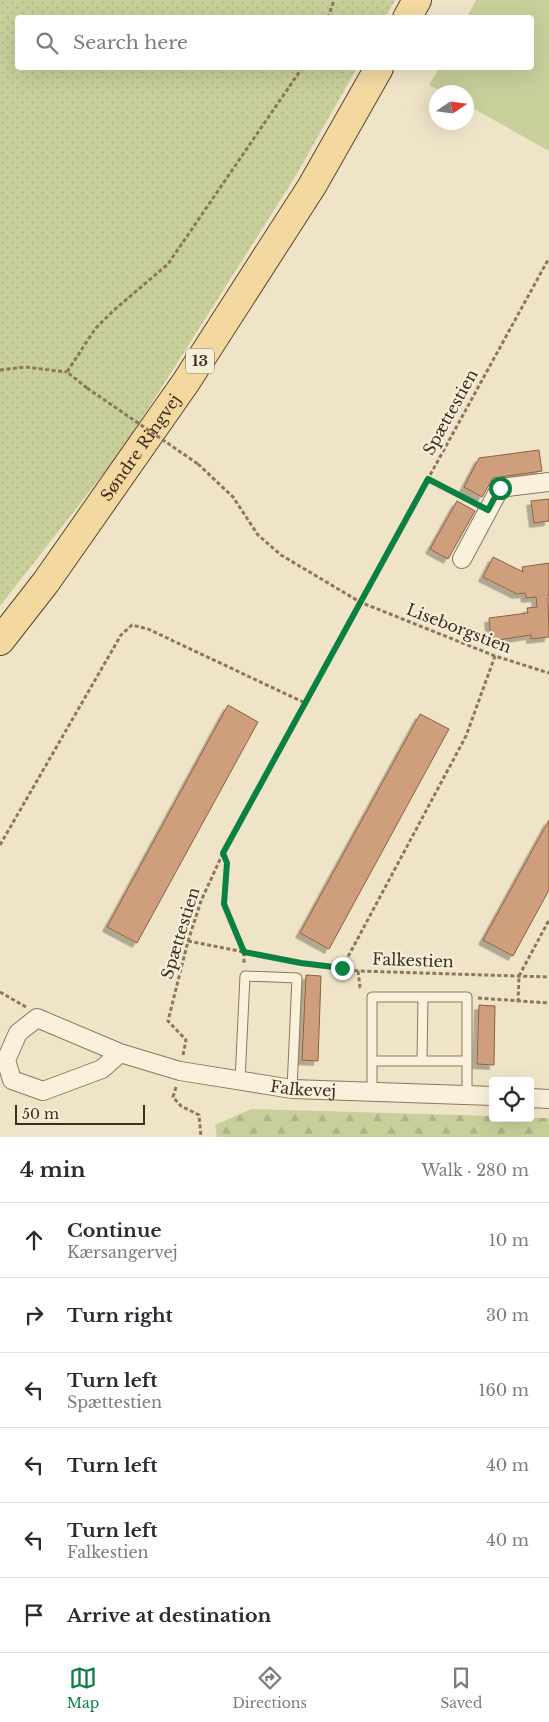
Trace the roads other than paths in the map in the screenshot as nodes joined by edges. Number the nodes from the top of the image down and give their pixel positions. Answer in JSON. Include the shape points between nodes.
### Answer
{"nodes":[{"id":1,"x":416,"y":0,"type":"edge"},
{"id":2,"x":408,"y":15,"type":"edge"},
{"id":3,"x":378,"y":70,"type":"edge"},
{"id":4,"x":549,"y":482,"type":"edge"},
{"id":5,"x":462,"y":559,"type":"dead end"},
{"id":6,"x":0,"y":641,"type":"edge"},
{"id":7,"x":423,"y":997,"type":"junction"},
{"id":8,"x":120,"y":1053,"type":"junction"},
{"id":9,"x":372,"y":1061,"type":"junction"},
{"id":10,"x":422,"y":1061,"type":"junction"},
{"id":11,"x":467,"y":1061,"type":"junction"},
{"id":12,"x":240,"y":1081,"type":"junction"},
{"id":13,"x":292,"y":1089,"type":"junction"},
{"id":14,"x":372,"y":1092,"type":"junction"},
{"id":15,"x":466,"y":1095,"type":"junction"},
{"id":16,"x":489,"y":1096,"type":"edge"},
{"id":17,"x":534,"y":1098,"type":"edge"},
{"id":18,"x":549,"y":1099,"type":"edge"}],
"edges":[{"from":1,"to":2,"type":"main road"},
{"from":3,"to":6,"type":"main road","name":"Søndre Ringvej","number":"13","via":[[312,186],[186,382],[46,582]]},
{"from":4,"to":5,"type":"street","via":[[500,488]]},
{"from":7,"to":9,"type":"lane","via":[[372,997]]},
{"from":7,"to":10,"type":"lane"},
{"from":7,"to":11,"type":"lane","via":[[467,997]]},
{"from":8,"to":8,"type":"street","name":"Falkevej","via":[[102,1069],[43,1091],[12,1080],[6,1060],[18,1034],[37,1018]]},
{"from":8,"to":12,"type":"street","name":"Falkevej","via":[[180,1071]]},
{"from":9,"to":10,"type":"lane"},
{"from":9,"to":14,"type":"lane"},
{"from":10,"to":11,"type":"lane"},
{"from":11,"to":15,"type":"lane"},
{"from":12,"to":13,"type":"street","name":"Falkevej"},
{"from":12,"to":13,"type":"lane","via":[[245,976],[297,978]]},
{"from":13,"to":14,"type":"street","name":"Falkevej"},
{"from":14,"to":15,"type":"street","name":"Falkevej"},
{"from":15,"to":16,"type":"street","name":"Falkevej"},
{"from":17,"to":18,"type":"street"}]}
